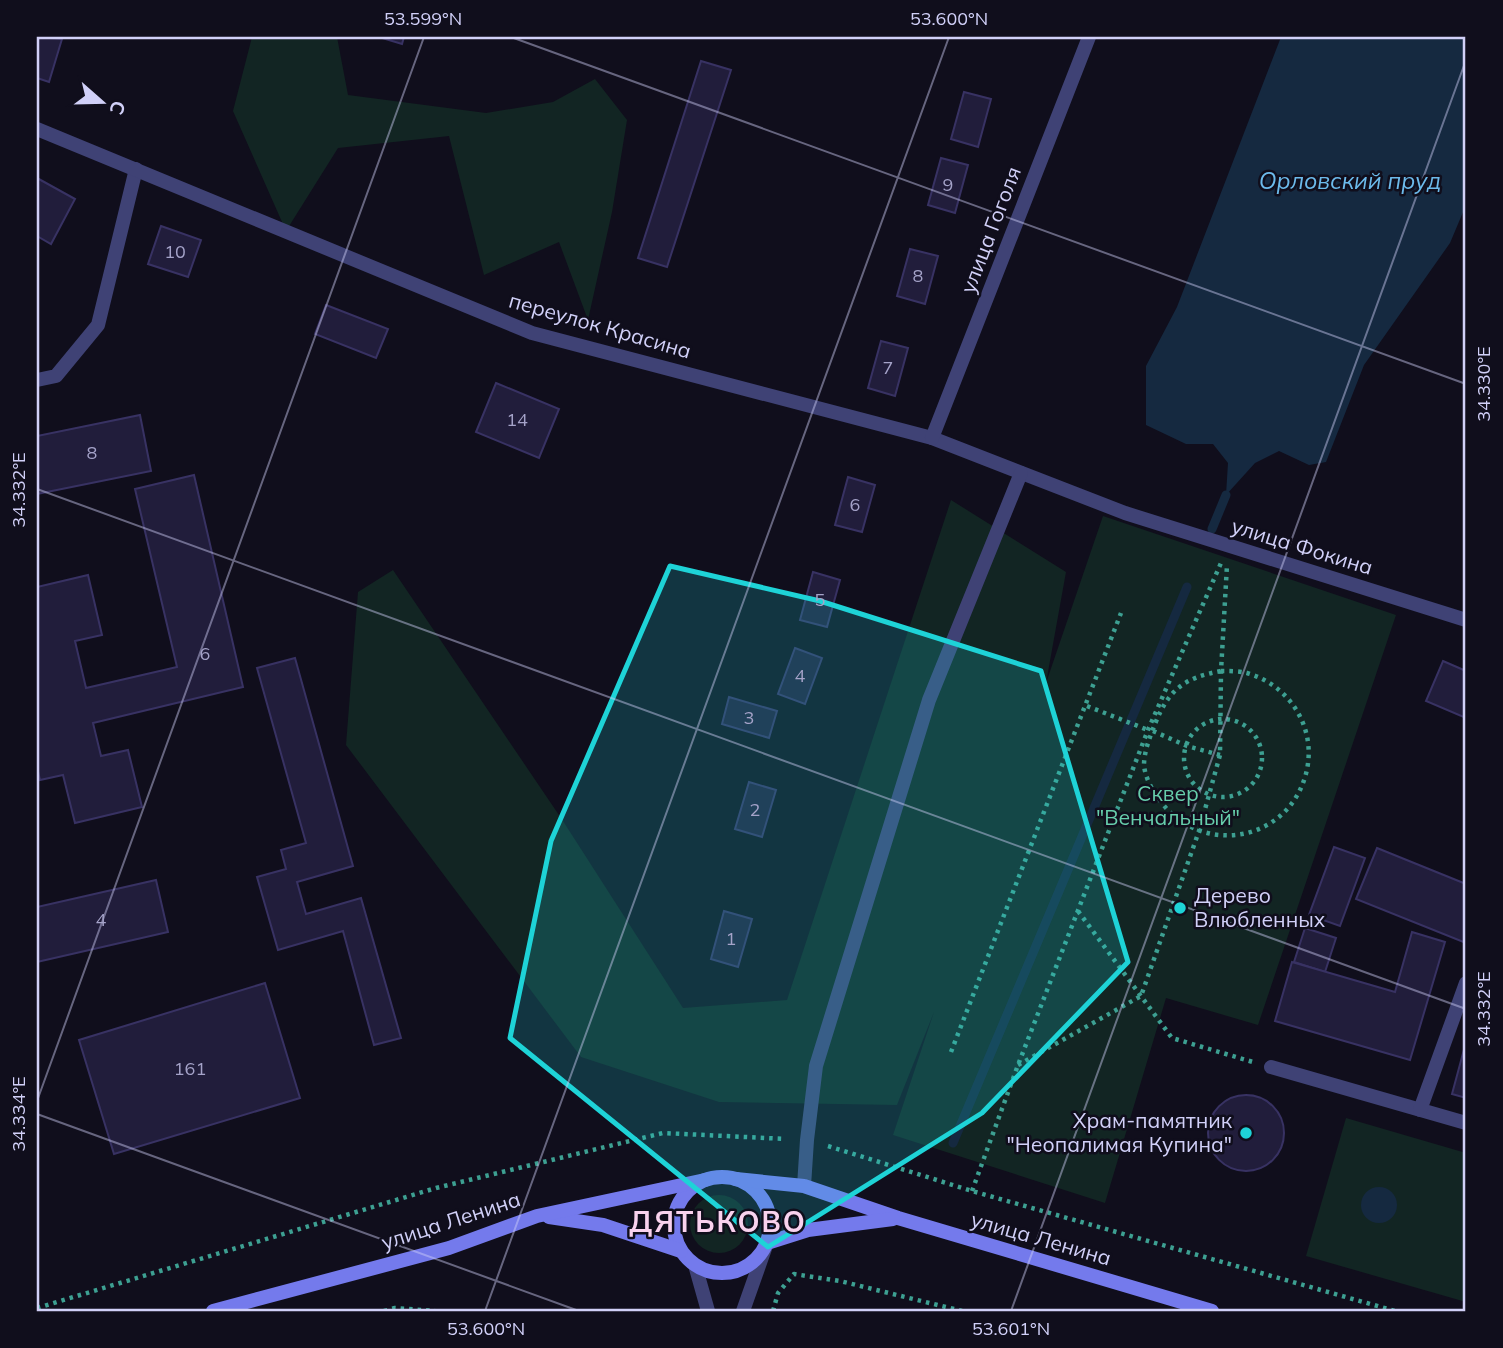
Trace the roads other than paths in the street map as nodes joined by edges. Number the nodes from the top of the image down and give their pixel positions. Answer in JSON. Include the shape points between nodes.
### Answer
{"nodes":[{"id":1,"x":1088,"y":37,"type":"edge"},
{"id":2,"x":37,"y":129,"type":"edge"},
{"id":3,"x":136,"y":169,"type":"junction"},
{"id":4,"x":37,"y":380,"type":"edge"},
{"id":5,"x":932,"y":438,"type":"junction"},
{"id":6,"x":1021,"y":473,"type":"junction"},
{"id":7,"x":1125,"y":513,"type":"joint"},
{"id":8,"x":1466,"y":620,"type":"edge"},
{"id":9,"x":1466,"y":983,"type":"edge"},
{"id":10,"x":1271,"y":1067,"type":"road end"},
{"id":11,"x":1420,"y":1110,"type":"junction"},
{"id":12,"x":1466,"y":1123,"type":"edge"},
{"id":13,"x":736,"y":1179,"type":"junction"},
{"id":14,"x":705,"y":1180,"type":"junction"},
{"id":15,"x":804,"y":1186,"type":"junction"},
{"id":16,"x":537,"y":1216,"type":"junction"},
{"id":17,"x":898,"y":1218,"type":"junction"},
{"id":18,"x":766,"y":1243,"type":"junction"},
{"id":19,"x":681,"y":1251,"type":"junction"},
{"id":20,"x":695,"y":1265,"type":"junction"},
{"id":21,"x":213,"y":1311,"type":"edge"},
{"id":22,"x":708,"y":1311,"type":"edge"},
{"id":23,"x":743,"y":1311,"type":"edge"},
{"id":24,"x":1212,"y":1311,"type":"edge"}],
"edges":[{"from":1,"to":5,"type":"street","name":"улица Гоголя"},
{"from":2,"to":3,"type":"street","name":"переулок Красина"},
{"from":3,"to":4,"type":"street","via":[[98,325],[56,376]]},
{"from":3,"to":5,"type":"street","name":"переулок Красина","via":[[532,333]]},
{"from":5,"to":6,"type":"street","name":"переулок Красина"},
{"from":6,"to":7,"type":"street","name":"переулок Красина"},
{"from":6,"to":15,"type":"street","via":[[929,700],[817,1066]]},
{"from":7,"to":8,"type":"street","name":"улица Фокина"},
{"from":9,"to":11,"type":"street"},
{"from":10,"to":11,"type":"street"},
{"from":11,"to":12,"type":"street"},
{"from":13,"to":14,"type":"main road"},
{"from":13,"to":15,"type":"main road","name":"улица Ленина"},
{"from":13,"to":18,"type":"main road","via":[[750,1186],[765,1205],[770,1228]]},
{"from":14,"to":16,"type":"main road","name":"улица Ленина"},
{"from":14,"to":19,"type":"main road","via":[[683,1197],[676,1210],[675,1238]]},
{"from":15,"to":17,"type":"main road","name":"улица Ленина"},
{"from":16,"to":19,"type":"main road","via":[[603,1225]]},
{"from":16,"to":21,"type":"main road","name":"улица Ленина","via":[[449,1248]]},
{"from":17,"to":18,"type":"main road","via":[[808,1230]]},
{"from":17,"to":24,"type":"main road","name":"улица Ленина"},
{"from":18,"to":20,"type":"main road","via":[[754,1261],[736,1271],[715,1273]]},
{"from":18,"to":23,"type":"street"},
{"from":19,"to":20,"type":"main road"},
{"from":20,"to":22,"type":"street"}]}
